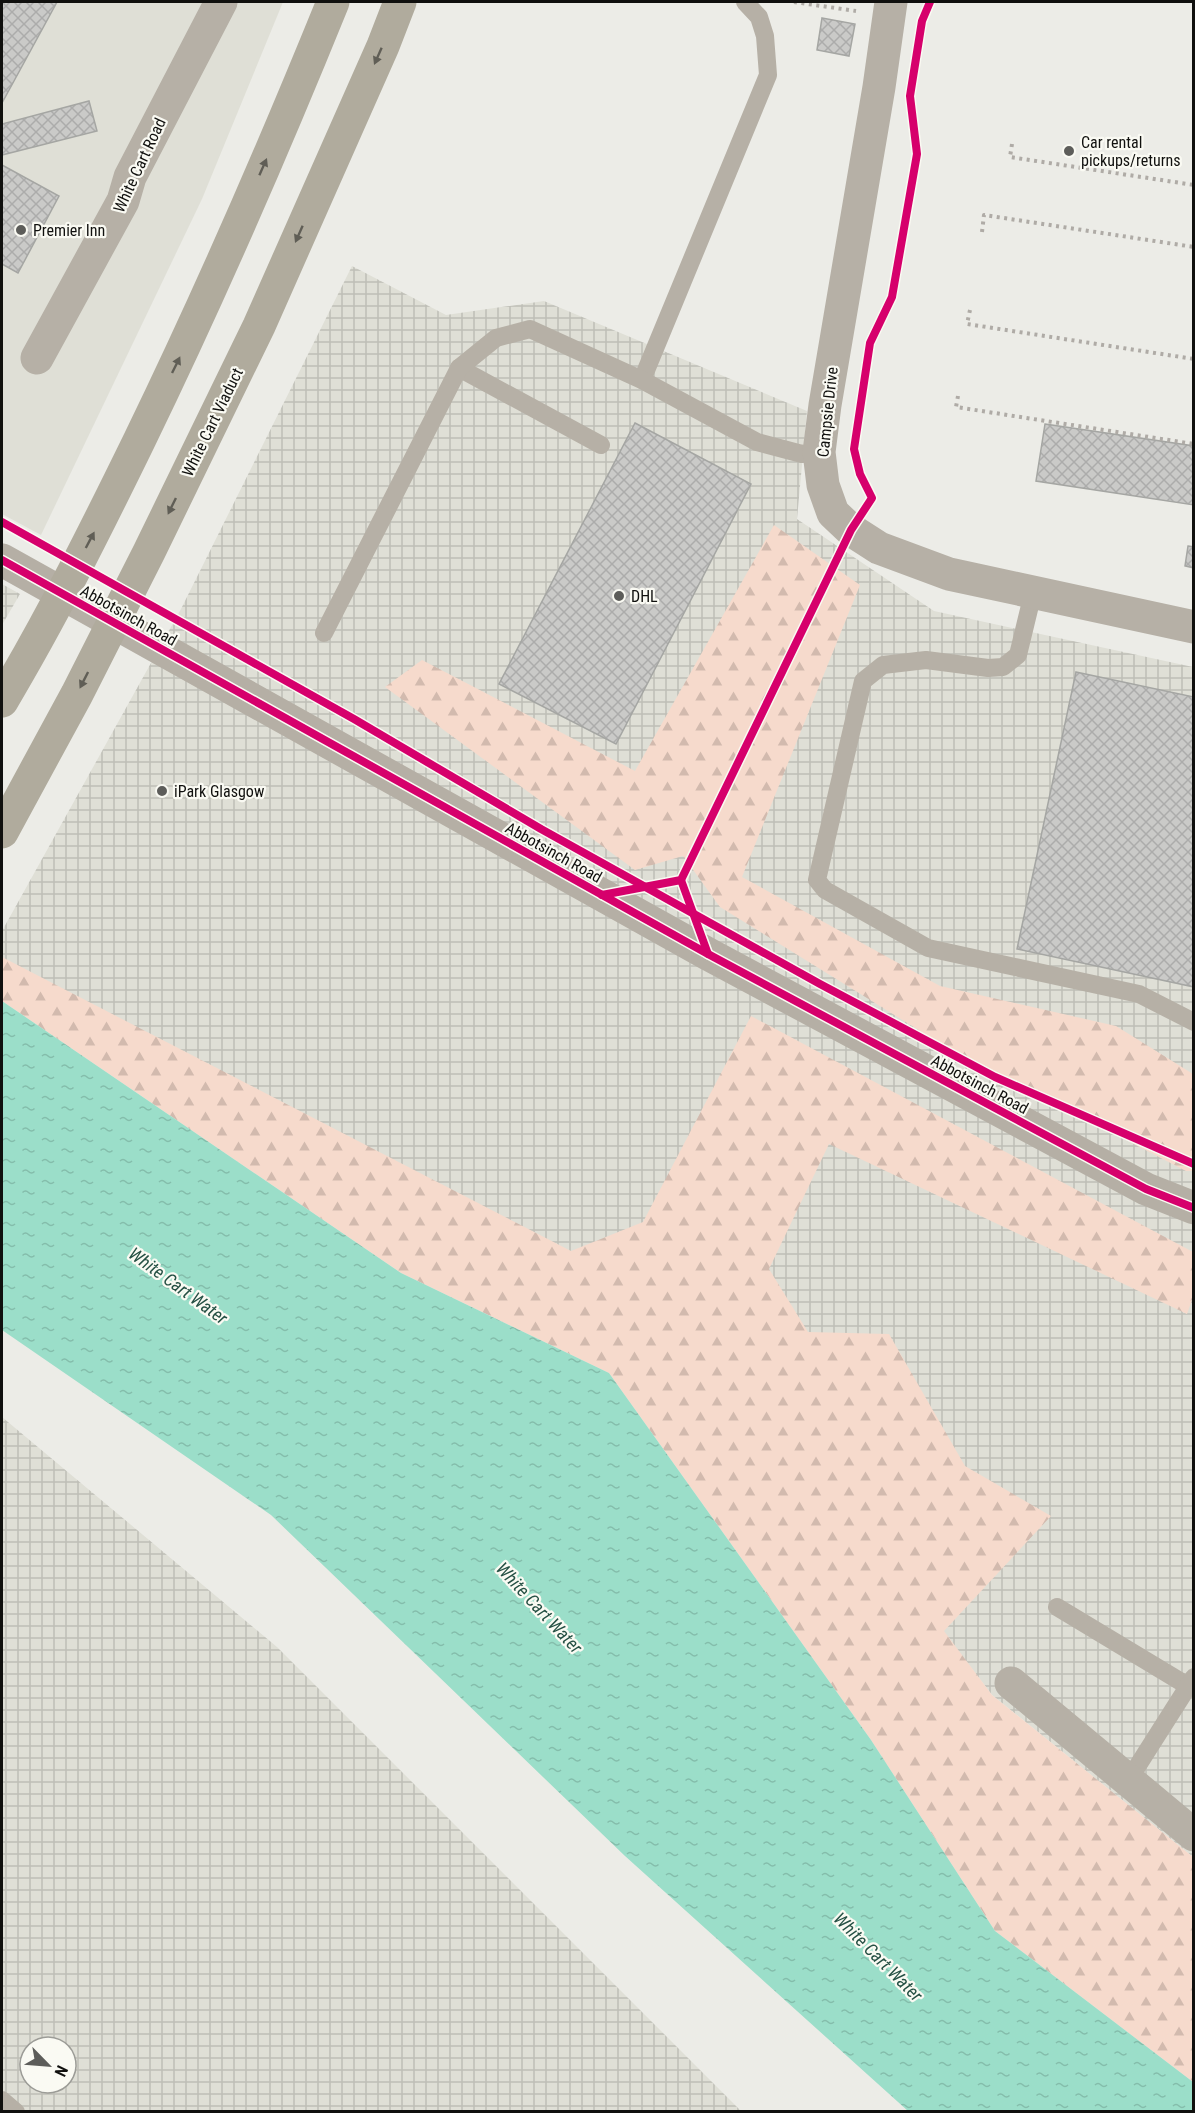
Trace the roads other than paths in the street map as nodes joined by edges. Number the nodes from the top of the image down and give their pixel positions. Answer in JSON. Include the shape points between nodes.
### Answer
{"nodes":[{"id":1,"x":222,"y":2,"type":"edge"},
{"id":2,"x":333,"y":2,"type":"edge"},
{"id":3,"x":400,"y":2,"type":"edge"},
{"id":4,"x":745,"y":2,"type":"edge"},
{"id":5,"x":892,"y":2,"type":"edge"},
{"id":6,"x":37,"y":358,"type":"dead end"},
{"id":7,"x":459,"y":368,"type":"junction"},
{"id":8,"x":642,"y":380,"type":"junction"},
{"id":9,"x":601,"y":445,"type":"dead end"},
{"id":10,"x":819,"y":452,"type":"junction"},
{"id":11,"x":2,"y":560,"type":"edge"},
{"id":12,"x":1033,"y":593,"type":"junction"},
{"id":13,"x":1194,"y":627,"type":"edge"},
{"id":14,"x":324,"y":633,"type":"dead end"},
{"id":15,"x":2,"y":701,"type":"edge"},
{"id":16,"x":2,"y":832,"type":"edge"},
{"id":17,"x":1194,"y":1022,"type":"edge"},
{"id":18,"x":1194,"y":1208,"type":"edge"},
{"id":19,"x":1058,"y":1607,"type":"dead end"},
{"id":20,"x":1191,"y":1681,"type":"edge"},
{"id":21,"x":1011,"y":1683,"type":"dead end"},
{"id":22,"x":1128,"y":1781,"type":"junction"},
{"id":23,"x":1194,"y":1834,"type":"edge"},
{"id":24,"x":2,"y":2100,"type":"edge"},
{"id":25,"x":16,"y":2112,"type":"edge"}],
"edges":[{"from":1,"to":6,"type":"street","name":"White Cart Road","via":[[130,177],[123,201]]},
{"from":15,"to":2,"type":"highway","one_way":true,"bridge":true,"via":[[91,539],[187,341]]},
{"from":3,"to":16,"type":"highway","name":"White Cart Viaduct","one_way":true,"bridge":true,"via":[[259,326],[124,603]]},
{"from":4,"to":8,"type":"lane","via":[[759,17],[765,36],[768,75]]},
{"from":5,"to":10,"type":"street","name":"Campsie Drive"},
{"from":7,"to":8,"type":"lane","via":[[496,338],[530,329]]},
{"from":7,"to":9,"type":"lane"},
{"from":7,"to":14,"type":"lane"},
{"from":8,"to":10,"type":"lane","via":[[757,442],[802,454]]},
{"from":10,"to":12,"type":"street","name":"Campsie Drive","via":[[823,485],[833,513],[851,530],[879,548],[949,574]]},
{"from":11,"to":18,"type":"street","name":"Abbotsinch Road","via":[[708,954],[1146,1189]]},
{"from":12,"to":13,"type":"street","name":"Campsie Drive"},
{"from":12,"to":17,"type":"lane","via":[[1018,655],[1003,667],[926,660],[883,665],[863,681],[817,880],[825,890],[928,948],[1139,993]]},
{"from":19,"to":20,"type":"lane"},
{"from":20,"to":22,"type":"lane"},
{"from":21,"to":22,"type":"street"},
{"from":22,"to":23,"type":"street"},
{"from":24,"to":25,"type":"lane"}]}
